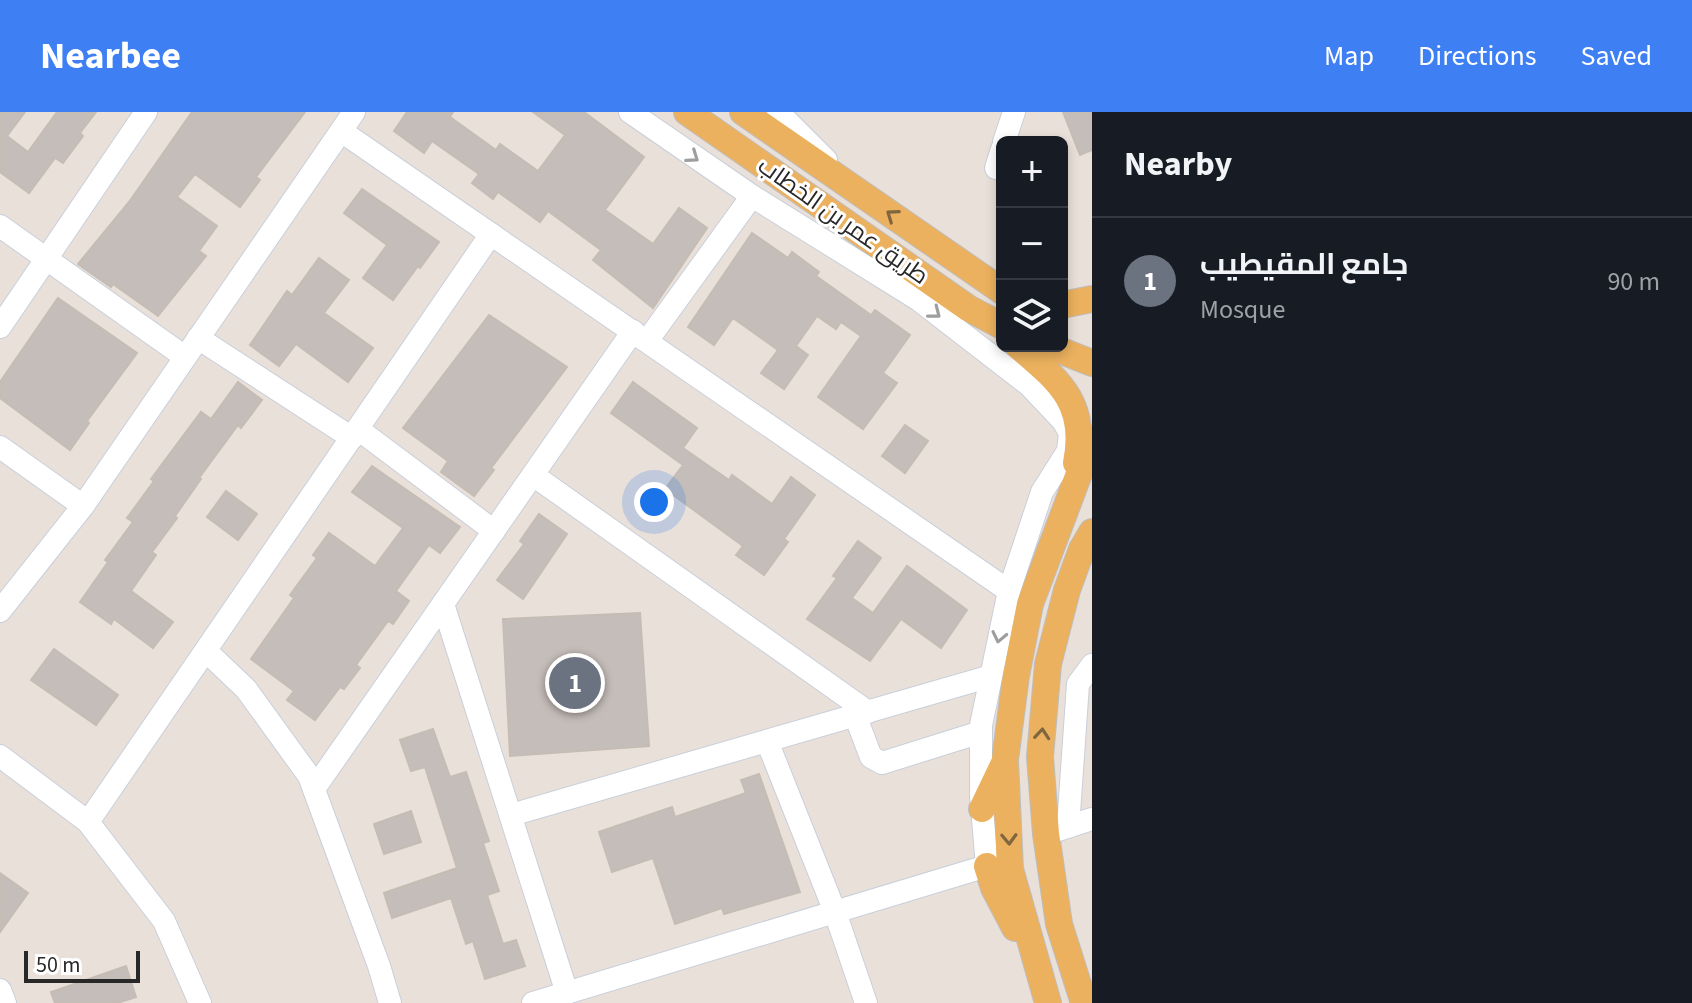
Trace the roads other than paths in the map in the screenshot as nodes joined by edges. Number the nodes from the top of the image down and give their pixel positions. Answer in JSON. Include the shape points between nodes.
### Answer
{"nodes":[{"id":1,"x":146,"y":112,"type":"edge"},
{"id":2,"x":354,"y":112,"type":"edge"},
{"id":3,"x":630,"y":112,"type":"edge"},
{"id":4,"x":687,"y":112,"type":"edge"},
{"id":5,"x":743,"y":112,"type":"edge"},
{"id":6,"x":778,"y":112,"type":"edge"},
{"id":7,"x":1014,"y":112,"type":"edge"},
{"id":8,"x":341,"y":131,"type":"junction"},
{"id":9,"x":1006,"y":136,"type":"edge"},
{"id":10,"x":849,"y":184,"type":"junction"},
{"id":11,"x":752,"y":196,"type":"junction"},
{"id":12,"x":0,"y":226,"type":"edge"},
{"id":13,"x":491,"y":234,"type":"junction"},
{"id":14,"x":47,"y":259,"type":"junction"},
{"id":15,"x":996,"y":287,"type":"edge"},
{"id":16,"x":1092,"y":299,"type":"edge"},
{"id":17,"x":1068,"y":304,"type":"edge"},
{"id":18,"x":996,"y":325,"type":"edge"},
{"id":19,"x":0,"y":327,"type":"edge"},
{"id":20,"x":640,"y":336,"type":"junction"},
{"id":21,"x":198,"y":338,"type":"junction"},
{"id":22,"x":1025,"y":352,"type":"edge"},
{"id":23,"x":1064,"y":352,"type":"edge"},
{"id":24,"x":185,"y":357,"type":"junction"},
{"id":25,"x":1092,"y":363,"type":"edge"},
{"id":26,"x":355,"y":433,"type":"junction"},
{"id":27,"x":1092,"y":439,"type":"edge"},
{"id":28,"x":0,"y":447,"type":"edge"},
{"id":29,"x":1068,"y":451,"type":"joint"},
{"id":30,"x":533,"y":475,"type":"junction"},
{"id":31,"x":1070,"y":492,"type":"junction"},
{"id":32,"x":83,"y":506,"type":"junction"},
{"id":33,"x":494,"y":531,"type":"junction"},
{"id":34,"x":1089,"y":541,"type":"edge"},
{"id":35,"x":1019,"y":598,"type":"junction"},
{"id":36,"x":443,"y":604,"type":"junction"},
{"id":37,"x":0,"y":611,"type":"edge"},
{"id":38,"x":206,"y":651,"type":"junction"},
{"id":39,"x":1092,"y":665,"type":"edge"},
{"id":40,"x":991,"y":676,"type":"junction"},
{"id":41,"x":1046,"y":683,"type":"junction"},
{"id":42,"x":1078,"y":684,"type":"junction"},
{"id":43,"x":862,"y":713,"type":"junction"},
{"id":44,"x":981,"y":732,"type":"junction"},
{"id":45,"x":767,"y":741,"type":"junction"},
{"id":46,"x":0,"y":756,"type":"edge"},
{"id":47,"x":1005,"y":760,"type":"junction"},
{"id":48,"x":314,"y":789,"type":"junction"},
{"id":49,"x":982,"y":809,"type":"junction"},
{"id":50,"x":511,"y":815,"type":"junction"},
{"id":51,"x":1092,"y":819,"type":"edge"},
{"id":52,"x":88,"y":822,"type":"junction"},
{"id":53,"x":1057,"y":830,"type":"junction"},
{"id":54,"x":987,"y":866,"type":"junction"},
{"id":55,"x":835,"y":912,"type":"junction"},
{"id":56,"x":1069,"y":956,"type":"junction"},
{"id":57,"x":1039,"y":973,"type":"junction"},
{"id":58,"x":1092,"y":974,"type":"edge"},
{"id":59,"x":0,"y":990,"type":"edge"},
{"id":60,"x":567,"y":993,"type":"junction"},
{"id":61,"x":5,"y":1003,"type":"edge"},
{"id":62,"x":200,"y":1003,"type":"edge"},
{"id":63,"x":390,"y":1003,"type":"edge"},
{"id":64,"x":533,"y":1003,"type":"edge"},
{"id":65,"x":866,"y":1003,"type":"edge"},
{"id":66,"x":1048,"y":1003,"type":"edge"},
{"id":67,"x":1084,"y":1003,"type":"edge"}],
"edges":[{"from":1,"to":14,"type":"street"},
{"from":2,"to":8,"type":"street"},
{"from":3,"to":11,"type":"street","one_way":true},
{"from":4,"to":18,"type":"main road","name":"طريق عمر بن الخطاب"},
{"from":5,"to":10,"type":"main road","name":"طريق عمر بن الخطاب"},
{"from":6,"to":10,"type":"street"},
{"from":7,"to":9,"type":"street"},
{"from":8,"to":13,"type":"street"},
{"from":8,"to":21,"type":"street"},
{"from":15,"to":10,"type":"main road","name":"طريق عمر بن الخطاب","one_way":true},
{"from":11,"to":20,"type":"street"},
{"from":11,"to":29,"type":"street","one_way":true,"via":[[919,300],[1029,385],[1063,421],[1070,433]]},
{"from":12,"to":14,"type":"street"},
{"from":13,"to":20,"type":"street"},
{"from":13,"to":26,"type":"street"},
{"from":14,"to":19,"type":"street"},
{"from":14,"to":24,"type":"street"},
{"from":16,"to":17,"type":"main road"},
{"from":20,"to":30,"type":"street"},
{"from":20,"to":35,"type":"street"},
{"from":21,"to":24,"type":"street"},
{"from":21,"to":26,"type":"street"},
{"from":22,"to":31,"type":"main road","via":[[1061,385],[1072,403],[1080,445]]},
{"from":23,"to":25,"type":"main road"},
{"from":24,"to":32,"type":"street"},
{"from":26,"to":33,"type":"street"},
{"from":26,"to":38,"type":"street"},
{"from":27,"to":31,"type":"main road"},
{"from":28,"to":32,"type":"street"},
{"from":29,"to":35,"type":"main road"},
{"from":30,"to":33,"type":"street"},
{"from":30,"to":43,"type":"street"},
{"from":31,"to":35,"type":"main road"},
{"from":32,"to":37,"type":"street"},
{"from":33,"to":36,"type":"street"},
{"from":34,"to":41,"type":"main road","via":[[1067,590]]},
{"from":35,"to":40,"type":"street","one_way":true},
{"from":35,"to":47,"type":"main road"},
{"from":36,"to":48,"type":"street"},
{"from":36,"to":50,"type":"street"},
{"from":38,"to":48,"type":"street","via":[[246,689]]},
{"from":38,"to":52,"type":"street"},
{"from":39,"to":42,"type":"street"},
{"from":40,"to":43,"type":"street"},
{"from":40,"to":44,"type":"street"},
{"from":41,"to":42,"type":"street"},
{"from":53,"to":41,"type":"main road","one_way":true,"via":[[1040,757]]},
{"from":42,"to":53,"type":"street"},
{"from":43,"to":44,"type":"street","via":[[871,757],[882,763]]},
{"from":43,"to":45,"type":"street"},
{"from":44,"to":49,"type":"street"},
{"from":45,"to":50,"type":"street"},
{"from":45,"to":55,"type":"street"},
{"from":46,"to":52,"type":"street"},
{"from":47,"to":49,"type":"main road"},
{"from":47,"to":57,"type":"main road","one_way":true,"via":[[1010,869]]},
{"from":48,"to":63,"type":"street"},
{"from":49,"to":54,"type":"street"},
{"from":50,"to":60,"type":"street"},
{"from":51,"to":53,"type":"street"},
{"from":52,"to":62,"type":"street","via":[[164,921]]},
{"from":53,"to":56,"type":"main road","via":[[1059,924]]},
{"from":54,"to":55,"type":"street"},
{"from":54,"to":57,"type":"main road"},
{"from":55,"to":60,"type":"street"},
{"from":55,"to":65,"type":"street"},
{"from":56,"to":58,"type":"main road"},
{"from":56,"to":67,"type":"main road"},
{"from":57,"to":66,"type":"main road"},
{"from":59,"to":61,"type":"street"},
{"from":60,"to":64,"type":"street"}]}
